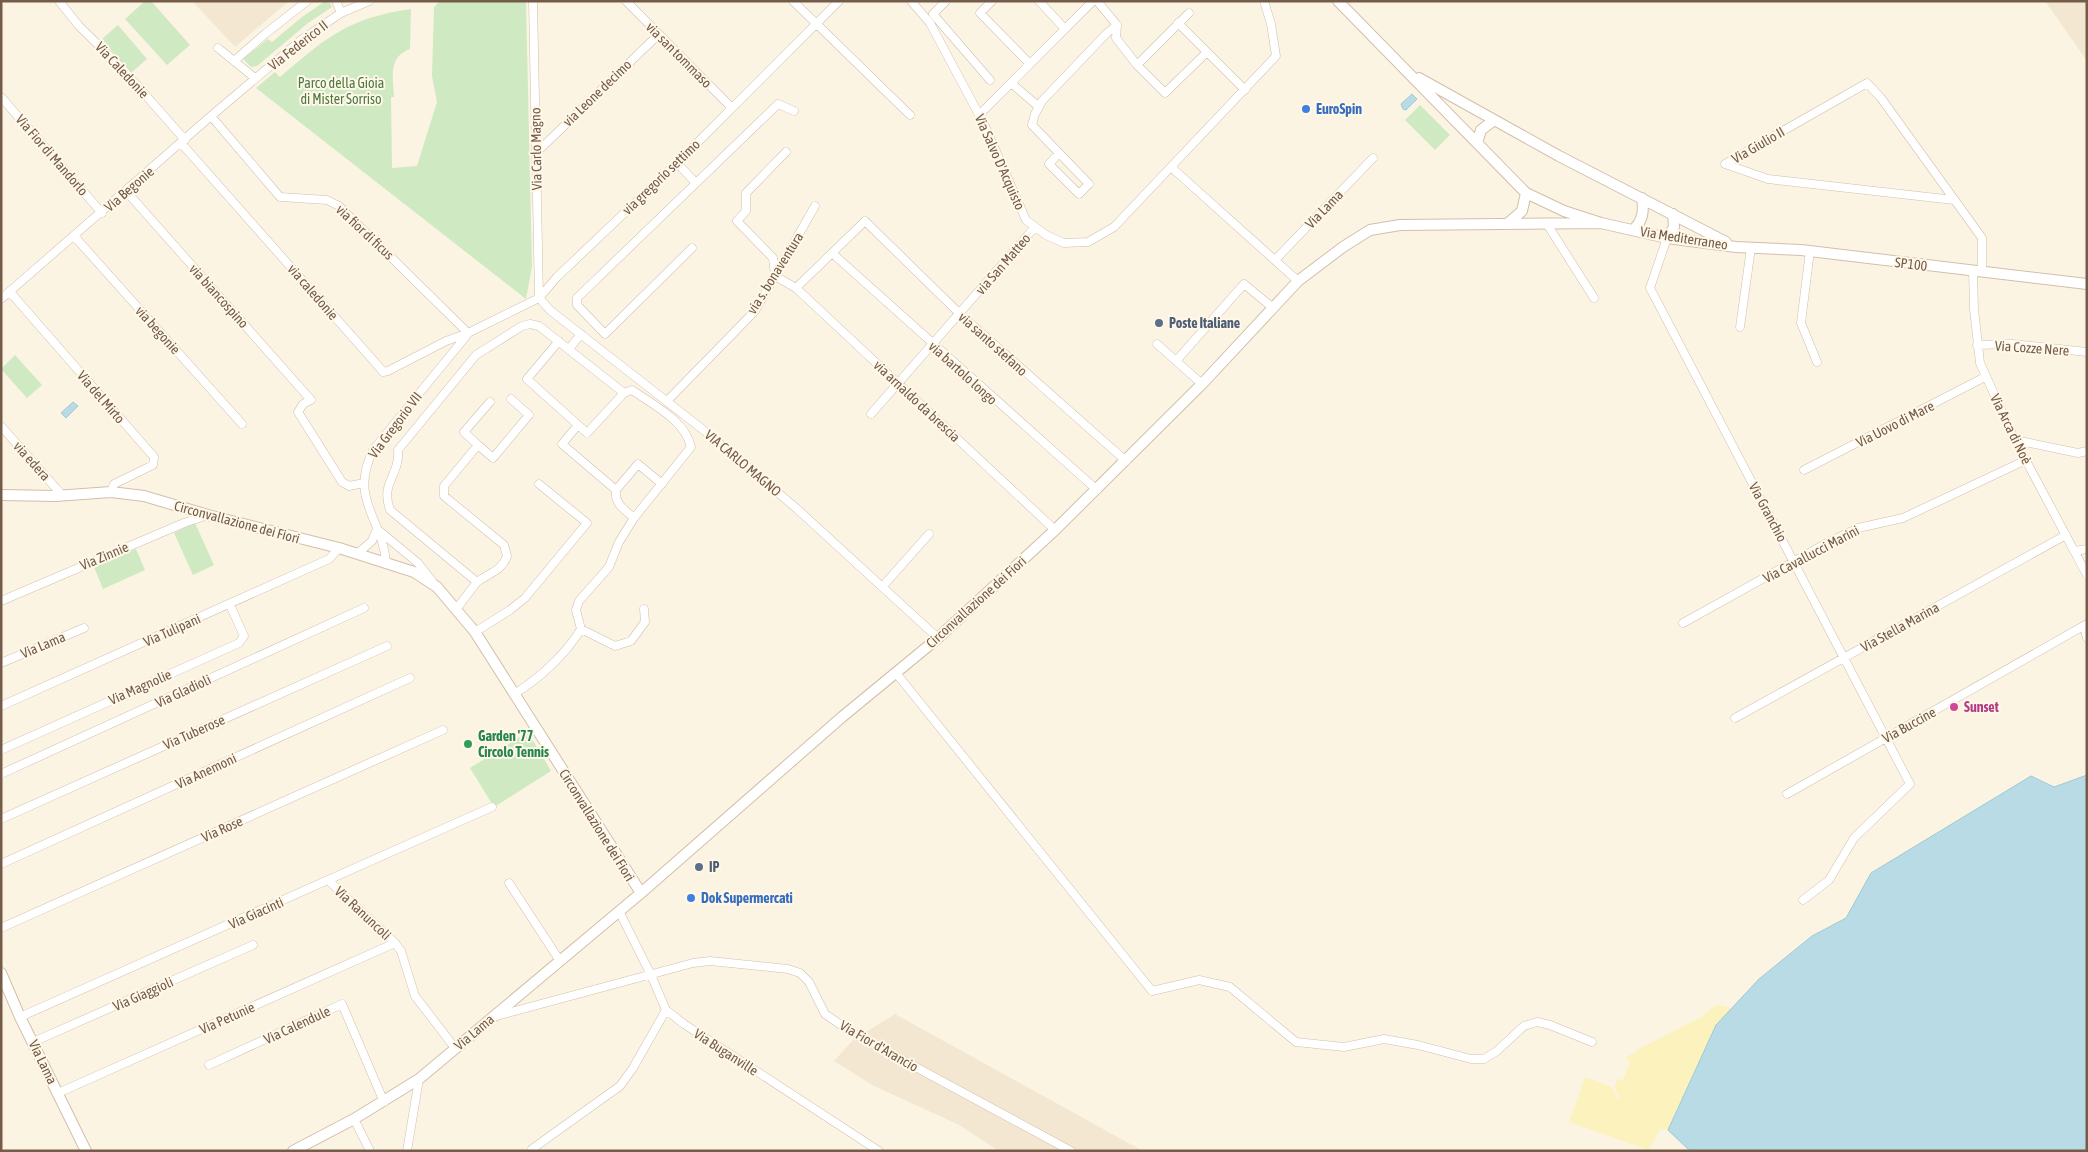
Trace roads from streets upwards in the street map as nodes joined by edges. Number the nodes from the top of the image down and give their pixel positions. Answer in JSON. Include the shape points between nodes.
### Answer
{"nodes":[{"id":1,"x":59,"y":1,"type":"edge"},
{"id":2,"x":307,"y":1,"type":"edge"},
{"id":3,"x":336,"y":1,"type":"edge"},
{"id":4,"x":369,"y":1,"type":"edge"},
{"id":5,"x":533,"y":1,"type":"edge"},
{"id":6,"x":626,"y":1,"type":"edge"},
{"id":7,"x":793,"y":1,"type":"edge"},
{"id":8,"x":839,"y":1,"type":"edge"},
{"id":9,"x":911,"y":1,"type":"edge"},
{"id":10,"x":946,"y":1,"type":"edge"},
{"id":11,"x":992,"y":1,"type":"edge"},
{"id":12,"x":1039,"y":1,"type":"edge"},
{"id":13,"x":1093,"y":1,"type":"edge"},
{"id":14,"x":1097,"y":1,"type":"edge"},
{"id":15,"x":1264,"y":1,"type":"edge"},
{"id":16,"x":1338,"y":1,"type":"edge"},
{"id":17,"x":1188,"y":12,"type":"dead end"},
{"id":18,"x":341,"y":13,"type":"junction"},
{"id":19,"x":1178,"y":23,"type":"junction"},
{"id":20,"x":816,"y":24,"type":"junction"},
{"id":21,"x":1117,"y":25,"type":"junction"},
{"id":22,"x":1065,"y":29,"type":"junction"},
{"id":23,"x":658,"y":34,"type":"junction"},
{"id":24,"x":218,"y":48,"type":"dead end"},
{"id":25,"x":1207,"y":52,"type":"junction"},
{"id":26,"x":234,"y":62,"type":"junction"},
{"id":27,"x":1030,"y":64,"type":"junction"},
{"id":28,"x":1137,"y":65,"type":"junction"},
{"id":29,"x":1408,"y":72,"type":"junction"},
{"id":30,"x":255,"y":78,"type":"junction"},
{"id":31,"x":990,"y":80,"type":"dead end"},
{"id":32,"x":1011,"y":83,"type":"junction"},
{"id":33,"x":1245,"y":90,"type":"junction"},
{"id":34,"x":1,"y":97,"type":"edge"},
{"id":35,"x":732,"y":108,"type":"junction"},
{"id":36,"x":1039,"y":108,"type":"junction"},
{"id":37,"x":794,"y":111,"type":"dead end"},
{"id":38,"x":910,"y":115,"type":"dead end"},
{"id":39,"x":979,"y":115,"type":"junction"},
{"id":40,"x":210,"y":116,"type":"junction"},
{"id":41,"x":1493,"y":121,"type":"junction"},
{"id":42,"x":183,"y":141,"type":"junction"},
{"id":43,"x":1477,"y":143,"type":"junction"},
{"id":44,"x":786,"y":152,"type":"dead end"},
{"id":45,"x":536,"y":153,"type":"junction"},
{"id":46,"x":1059,"y":153,"type":"junction"},
{"id":47,"x":1374,"y":158,"type":"dead end"},
{"id":48,"x":677,"y":163,"type":"junction"},
{"id":49,"x":1171,"y":166,"type":"junction"},
{"id":50,"x":696,"y":183,"type":"junction"},
{"id":51,"x":126,"y":191,"type":"junction"},
{"id":52,"x":1526,"y":193,"type":"junction"},
{"id":53,"x":1642,"y":198,"type":"junction"},
{"id":54,"x":1954,"y":200,"type":"junction"},
{"id":55,"x":815,"y":206,"type":"dead end"},
{"id":56,"x":102,"y":213,"type":"junction"},
{"id":57,"x":1673,"y":214,"type":"junction"},
{"id":58,"x":1601,"y":223,"type":"junction"},
{"id":59,"x":1507,"y":224,"type":"junction"},
{"id":60,"x":1547,"y":224,"type":"junction"},
{"id":61,"x":1035,"y":227,"type":"junction"},
{"id":62,"x":1633,"y":230,"type":"junction"},
{"id":63,"x":74,"y":236,"type":"junction"},
{"id":64,"x":1667,"y":238,"type":"junction"},
{"id":65,"x":1736,"y":247,"type":"junction"},
{"id":66,"x":692,"y":248,"type":"dead end"},
{"id":67,"x":1751,"y":248,"type":"junction"},
{"id":68,"x":1810,"y":252,"type":"junction"},
{"id":69,"x":832,"y":253,"type":"junction"},
{"id":70,"x":1275,"y":260,"type":"junction"},
{"id":71,"x":1978,"y":272,"type":"junction"},
{"id":72,"x":775,"y":276,"type":"junction"},
{"id":73,"x":1298,"y":281,"type":"junction"},
{"id":74,"x":2087,"y":284,"type":"edge"},
{"id":75,"x":796,"y":288,"type":"junction"},
{"id":76,"x":10,"y":292,"type":"junction"},
{"id":77,"x":539,"y":298,"type":"junction"},
{"id":78,"x":1594,"y":298,"type":"dead end"},
{"id":79,"x":1,"y":300,"type":"edge"},
{"id":80,"x":1273,"y":308,"type":"junction"},
{"id":81,"x":960,"y":314,"type":"junction"},
{"id":82,"x":1740,"y":327,"type":"dead end"},
{"id":83,"x":468,"y":333,"type":"junction"},
{"id":84,"x":581,"y":334,"type":"junction"},
{"id":85,"x":605,"y":334,"type":"junction"},
{"id":86,"x":559,"y":341,"type":"junction"},
{"id":87,"x":1157,"y":344,"type":"dead end"},
{"id":88,"x":595,"y":345,"type":"junction"},
{"id":89,"x":1977,"y":345,"type":"junction"},
{"id":90,"x":933,"y":346,"type":"junction"},
{"id":91,"x":569,"y":349,"type":"junction"},
{"id":92,"x":2087,"y":352,"type":"edge"},
{"id":93,"x":1176,"y":361,"type":"junction"},
{"id":94,"x":1817,"y":362,"type":"dead end"},
{"id":95,"x":1985,"y":377,"type":"junction"},
{"id":96,"x":900,"y":384,"type":"junction"},
{"id":97,"x":1202,"y":384,"type":"junction"},
{"id":98,"x":624,"y":392,"type":"junction"},
{"id":99,"x":510,"y":399,"type":"dead end"},
{"id":100,"x":666,"y":401,"type":"junction"},
{"id":101,"x":490,"y":402,"type":"dead end"},
{"id":102,"x":681,"y":412,"type":"junction"},
{"id":103,"x":871,"y":414,"type":"dead end"},
{"id":104,"x":675,"y":421,"type":"junction"},
{"id":105,"x":242,"y":424,"type":"dead end"},
{"id":106,"x":578,"y":425,"type":"junction"},
{"id":107,"x":1,"y":426,"type":"edge"},
{"id":108,"x":2015,"y":440,"type":"junction"},
{"id":109,"x":478,"y":445,"type":"junction"},
{"id":110,"x":2087,"y":451,"type":"edge"},
{"id":111,"x":2026,"y":460,"type":"junction"},
{"id":112,"x":1126,"y":461,"type":"junction"},
{"id":113,"x":1804,"y":470,"type":"dead end"},
{"id":114,"x":364,"y":483,"type":"junction"},
{"id":115,"x":539,"y":484,"type":"dead end"},
{"id":116,"x":662,"y":484,"type":"junction"},
{"id":117,"x":616,"y":490,"type":"junction"},
{"id":118,"x":1096,"y":490,"type":"junction"},
{"id":119,"x":110,"y":492,"type":"junction"},
{"id":120,"x":1,"y":495,"type":"edge"},
{"id":121,"x":62,"y":495,"type":"junction"},
{"id":122,"x":208,"y":515,"type":"junction"},
{"id":123,"x":634,"y":518,"type":"junction"},
{"id":124,"x":377,"y":529,"type":"junction"},
{"id":125,"x":1055,"y":530,"type":"junction"},
{"id":126,"x":929,"y":534,"type":"dead end"},
{"id":127,"x":2066,"y":535,"type":"junction"},
{"id":128,"x":339,"y":548,"type":"junction"},
{"id":129,"x":2087,"y":549,"type":"edge"},
{"id":130,"x":2075,"y":552,"type":"junction"},
{"id":131,"x":358,"y":553,"type":"junction"},
{"id":132,"x":386,"y":562,"type":"junction"},
{"id":133,"x":1794,"y":562,"type":"junction"},
{"id":134,"x":2087,"y":576,"type":"edge"},
{"id":135,"x":477,"y":582,"type":"junction"},
{"id":136,"x":883,"y":586,"type":"junction"},
{"id":137,"x":437,"y":587,"type":"junction"},
{"id":138,"x":1,"y":601,"type":"edge"},
{"id":139,"x":230,"y":605,"type":"junction"},
{"id":140,"x":364,"y":608,"type":"dead end"},
{"id":141,"x":457,"y":608,"type":"junction"},
{"id":142,"x":644,"y":609,"type":"dead end"},
{"id":143,"x":1683,"y":623,"type":"dead end"},
{"id":144,"x":2085,"y":626,"type":"edge"},
{"id":145,"x":84,"y":628,"type":"dead end"},
{"id":146,"x":581,"y":628,"type":"junction"},
{"id":147,"x":475,"y":632,"type":"junction"},
{"id":148,"x":2087,"y":637,"type":"edge"},
{"id":149,"x":938,"y":638,"type":"junction"},
{"id":150,"x":387,"y":646,"type":"dead end"},
{"id":151,"x":1845,"y":657,"type":"junction"},
{"id":152,"x":1,"y":663,"type":"edge"},
{"id":153,"x":896,"y":672,"type":"junction"},
{"id":154,"x":410,"y":678,"type":"dead end"},
{"id":155,"x":514,"y":694,"type":"junction"},
{"id":156,"x":1,"y":706,"type":"edge"},
{"id":157,"x":1734,"y":718,"type":"dead end"},
{"id":158,"x":443,"y":730,"type":"dead end"},
{"id":159,"x":1887,"y":738,"type":"junction"},
{"id":160,"x":1,"y":750,"type":"edge"},
{"id":161,"x":1,"y":774,"type":"edge"},
{"id":162,"x":1787,"y":794,"type":"dead end"},
{"id":163,"x":492,"y":808,"type":"dead end"},
{"id":164,"x":1,"y":819,"type":"edge"},
{"id":165,"x":1,"y":864,"type":"edge"},
{"id":166,"x":329,"y":881,"type":"junction"},
{"id":167,"x":509,"y":883,"type":"dead end"},
{"id":168,"x":641,"y":893,"type":"junction"},
{"id":169,"x":1802,"y":900,"type":"dead end"},
{"id":170,"x":619,"y":911,"type":"junction"},
{"id":171,"x":1,"y":928,"type":"edge"},
{"id":172,"x":395,"y":944,"type":"junction"},
{"id":173,"x":253,"y":945,"type":"dead end"},
{"id":174,"x":560,"y":961,"type":"junction"},
{"id":175,"x":1,"y":973,"type":"edge"},
{"id":176,"x":651,"y":975,"type":"junction"},
{"id":177,"x":666,"y":1010,"type":"junction"},
{"id":178,"x":20,"y":1017,"type":"junction"},
{"id":179,"x":492,"y":1018,"type":"junction"},
{"id":180,"x":33,"y":1042,"type":"junction"},
{"id":181,"x":1592,"y":1042,"type":"dead end"},
{"id":182,"x":455,"y":1048,"type":"junction"},
{"id":183,"x":209,"y":1065,"type":"dead end"},
{"id":184,"x":419,"y":1079,"type":"junction"},
{"id":185,"x":58,"y":1093,"type":"junction"},
{"id":186,"x":384,"y":1102,"type":"junction"},
{"id":187,"x":354,"y":1119,"type":"junction"},
{"id":188,"x":532,"y":1149,"type":"dead end"},
{"id":189,"x":86,"y":1151,"type":"edge"},
{"id":190,"x":293,"y":1151,"type":"edge"},
{"id":191,"x":370,"y":1151,"type":"edge"},
{"id":192,"x":407,"y":1151,"type":"edge"},
{"id":193,"x":878,"y":1151,"type":"edge"},
{"id":194,"x":1071,"y":1151,"type":"edge"}],
"edges":[{"from":1,"to":42,"type":"street","name":"Via Caledonie","via":[[79,26],[120,66]]},
{"from":2,"to":26,"type":"street"},
{"from":3,"to":18,"type":"street"},
{"from":4,"to":18,"type":"street","name":"Via Federico II"},
{"from":5,"to":45,"type":"street","name":"Via Carlo Magno"},
{"from":6,"to":23,"type":"street","name":"via san tommaso"},
{"from":7,"to":20,"type":"street"},
{"from":8,"to":20,"type":"street","name":"via gregorio settimo"},
{"from":9,"to":39,"type":"street","name":"Via Salvo D'Acquisto","via":[[930,23]]},
{"from":10,"to":31,"type":"street","via":[[933,14]]},
{"from":11,"to":27,"type":"street","via":[[980,13]]},
{"from":12,"to":22,"type":"street"},
{"from":13,"to":22,"type":"street"},
{"from":14,"to":21,"type":"street"},
{"from":15,"to":33,"type":"street","name":"Via Salvo D'Acquisto","via":[[1276,56]]},
{"from":16,"to":29,"type":"street"},
{"from":17,"to":19,"type":"street"},
{"from":18,"to":30,"type":"street","name":"Via Federico II","via":[[301,40]]},
{"from":19,"to":25,"type":"street"},
{"from":19,"to":28,"type":"street"},
{"from":20,"to":35,"type":"street","name":"via gregorio settimo"},
{"from":20,"to":38,"type":"street"},
{"from":21,"to":28,"type":"street","via":[[1116,38]]},
{"from":21,"to":36,"type":"street","via":[[1042,101]]},
{"from":22,"to":27,"type":"street"},
{"from":23,"to":35,"type":"street","name":"via san tommaso"},
{"from":23,"to":45,"type":"street","name":"via Leone decimo"},
{"from":24,"to":26,"type":"street"},
{"from":25,"to":28,"type":"street","via":[[1165,93]]},
{"from":25,"to":33,"type":"street"},
{"from":26,"to":30,"type":"street"},
{"from":27,"to":32,"type":"street"},
{"from":29,"to":41,"type":"street","name":"Via Mediterraneo"},
{"from":29,"to":43,"type":"street","name":"Via Mediterraneo"},
{"from":30,"to":40,"type":"street","name":"Via Begonie"},
{"from":32,"to":36,"type":"street"},
{"from":32,"to":39,"type":"street"},
{"from":33,"to":49,"type":"street","name":"Via Salvo D'Acquisto"},
{"from":34,"to":56,"type":"street","name":"Via Fior di Mandorlo"},
{"from":35,"to":48,"type":"street","name":"via gregorio settimo"},
{"from":36,"to":46,"type":"street","via":[[1032,125]]},
{"from":37,"to":50,"type":"street","via":[[778,104]]},
{"from":39,"to":61,"type":"street","name":"Via Salvo D'Acquisto","via":[[1026,220]]},
{"from":40,"to":42,"type":"street","name":"Via Begonie"},
{"from":40,"to":83,"type":"street","name":"via fior di ficus","via":[[280,198],[327,200],[339,206]]},
{"from":41,"to":43,"type":"street","via":[[1481,130]]},
{"from":41,"to":53,"type":"street","name":"Via Mediterraneo"},
{"from":42,"to":51,"type":"street","name":"Via Begonie"},
{"from":42,"to":83,"type":"street","name":"via caledonie","via":[[383,372]]},
{"from":43,"to":52,"type":"street","name":"Via Mediterraneo"},
{"from":44,"to":72,"type":"street","via":[[746,193],[746,211],[737,221],[773,258]]},
{"from":45,"to":77,"type":"street","name":"Via Carlo Magno"},
{"from":46,"to":46,"type":"street","via":[[1090,184],[1079,194],[1049,164]]},
{"from":47,"to":70,"type":"street","name":"Via Lama"},
{"from":48,"to":50,"type":"street"},
{"from":48,"to":77,"type":"street","name":"via gregorio settimo"},
{"from":49,"to":61,"type":"street","name":"Via Salvo D'Acquisto","via":[[1114,227],[1088,242],[1064,243]]},
{"from":49,"to":70,"type":"street"},
{"from":50,"to":85,"type":"street","via":[[578,298],[577,305]]},
{"from":51,"to":56,"type":"street","name":"Via Begonie"},
{"from":51,"to":114,"type":"street","name":"via biancospino","via":[[311,400],[298,412],[342,482],[349,486]]},
{"from":52,"to":58,"type":"street","name":"Via Mediterraneo","via":[[1564,211]]},
{"from":52,"to":59,"type":"street","via":[[1522,211]]},
{"from":53,"to":57,"type":"street","name":"Via Mediterraneo"},
{"from":53,"to":62,"type":"street","via":[[1642,218]]},
{"from":54,"to":54,"type":"street","name":"Via Giulio II","via":[[1768,179],[1725,164],[1867,83]]},
{"from":54,"to":71,"type":"street","name":"Via Giulio II","via":[[1982,238]]},
{"from":55,"to":72,"type":"street","name":"via s. bonaventura"},
{"from":56,"to":63,"type":"street","name":"Via Begonie"},
{"from":57,"to":64,"type":"street","via":[[1674,227]]},
{"from":57,"to":65,"type":"street","name":"Via Mediterraneo"},
{"from":58,"to":60,"type":"street","name":"Circonvallazione dei Fiori"},
{"from":58,"to":62,"type":"street","name":"Via Mediterraneo"},
{"from":59,"to":60,"type":"street","name":"Circonvallazione dei Fiori"},
{"from":59,"to":73,"type":"street","name":"Circonvallazione dei Fiori","via":[[1400,225],[1370,230]]},
{"from":60,"to":78,"type":"street"},
{"from":61,"to":81,"type":"street","name":"via San Matteo"},
{"from":62,"to":64,"type":"street","name":"Via Mediterraneo"},
{"from":63,"to":76,"type":"street","name":"Via Begonie"},
{"from":63,"to":105,"type":"street","name":"via begonie"},
{"from":64,"to":65,"type":"street","name":"Via Mediterraneo"},
{"from":64,"to":133,"type":"street","name":"Via Granchio","via":[[1650,288]]},
{"from":65,"to":67,"type":"street","name":"SP100","number":"SP100"},
{"from":66,"to":85,"type":"street"},
{"from":67,"to":68,"type":"street","name":"SP100","number":"SP100"},
{"from":67,"to":82,"type":"street"},
{"from":68,"to":71,"type":"street","name":"SP100","number":"SP100"},
{"from":68,"to":94,"type":"street","via":[[1801,322]]},
{"from":69,"to":75,"type":"street"},
{"from":69,"to":81,"type":"street","name":"via santo stefano","via":[[866,221]]},
{"from":69,"to":90,"type":"street","name":"via bartolo longo"},
{"from":70,"to":73,"type":"street"},
{"from":71,"to":74,"type":"street","name":"SP100","number":"SP100"},
{"from":71,"to":89,"type":"street","name":"Via Arca di Noè"},
{"from":72,"to":75,"type":"street","name":"via arnaldo da brescia"},
{"from":72,"to":100,"type":"street","name":"via s. bonaventura","via":[[754,311]]},
{"from":73,"to":80,"type":"street","name":"Circonvallazione dei Fiori"},
{"from":75,"to":96,"type":"street","name":"via arnaldo da brescia"},
{"from":76,"to":79,"type":"street","name":"Via Begonie"},
{"from":76,"to":119,"type":"street","name":"Via del Mirto","via":[[154,457],[153,465],[114,484]]},
{"from":77,"to":83,"type":"street","name":"via gregorio settimo"},
{"from":77,"to":84,"type":"street","name":"VIA CARLO MAGNO"},
{"from":80,"to":93,"type":"street","via":[[1244,284]]},
{"from":80,"to":97,"type":"street","name":"Circonvallazione dei Fiori"},
{"from":81,"to":90,"type":"street","name":"via San Matteo"},
{"from":81,"to":112,"type":"street","name":"via santo stefano"},
{"from":83,"to":114,"type":"street","name":"Via Gregorio VII","via":[[373,450],[366,465]]},
{"from":84,"to":88,"type":"street","name":"VIA CARLO MAGNO"},
{"from":84,"to":91,"type":"street"},
{"from":85,"to":88,"type":"street"},
{"from":86,"to":91,"type":"street"},
{"from":86,"to":106,"type":"street","via":[[527,379]]},
{"from":86,"to":135,"type":"street","via":[[539,326],[530,324],[476,355],[398,450],[398,461],[389,480],[386,498],[390,510]]},
{"from":87,"to":93,"type":"street"},
{"from":88,"to":100,"type":"street","name":"VIA CARLO MAGNO"},
{"from":89,"to":92,"type":"street","name":"Via Cozze Nere","via":[[2012,344]]},
{"from":89,"to":95,"type":"street","name":"Via Arca di Noè"},
{"from":90,"to":96,"type":"street","name":"via San Matteo"},
{"from":90,"to":118,"type":"street","name":"via bartolo longo"},
{"from":91,"to":98,"type":"street"},
{"from":93,"to":97,"type":"street"},
{"from":95,"to":108,"type":"street","name":"Via Arca di Noè"},
{"from":95,"to":113,"type":"street","name":"Via Uovo di Mare"},
{"from":96,"to":103,"type":"street","name":"via San Matteo"},
{"from":96,"to":125,"type":"street","name":"via arnaldo da brescia"},
{"from":97,"to":112,"type":"street","name":"Circonvallazione dei Fiori"},
{"from":98,"to":104,"type":"street","via":[[632,390]]},
{"from":98,"to":106,"type":"street","via":[[586,432]]},
{"from":99,"to":109,"type":"street","via":[[529,414],[493,458]]},
{"from":100,"to":102,"type":"street","name":"VIA CARLO MAGNO"},
{"from":101,"to":109,"type":"street","via":[[464,432]]},
{"from":102,"to":104,"type":"street"},
{"from":102,"to":136,"type":"street","name":"VIA CARLO MAGNO"},
{"from":104,"to":116,"type":"street","via":[[683,428],[690,447]]},
{"from":106,"to":117,"type":"street","via":[[562,444]]},
{"from":107,"to":121,"type":"street","name":"via edera"},
{"from":108,"to":110,"type":"street","via":[[2078,453]]},
{"from":108,"to":111,"type":"street","name":"Via Arca di Noè"},
{"from":109,"to":135,"type":"street","via":[[444,486],[444,496],[504,545],[508,556],[496,572]]},
{"from":111,"to":127,"type":"street","name":"Via Arca di Noè"},
{"from":111,"to":133,"type":"street","name":"Via Cavallucci Marini","via":[[1903,518],[1858,528]]},
{"from":112,"to":118,"type":"street","name":"Circonvallazione dei Fiori"},
{"from":114,"to":124,"type":"street","name":"Via Gregorio VII","via":[[368,509]]},
{"from":115,"to":147,"type":"street","via":[[586,523],[524,598]]},
{"from":116,"to":117,"type":"street","via":[[638,464]]},
{"from":116,"to":123,"type":"street"},
{"from":117,"to":123,"type":"street","via":[[618,504]]},
{"from":118,"to":125,"type":"street","name":"Circonvallazione dei Fiori"},
{"from":119,"to":121,"type":"street","name":"Circonvallazione dei Fiori"},
{"from":119,"to":122,"type":"street","name":"Circonvallazione dei Fiori","via":[[144,496]]},
{"from":120,"to":121,"type":"street","name":"Circonvallazione dei Fiori"},
{"from":122,"to":128,"type":"street","name":"Circonvallazione dei Fiori"},
{"from":122,"to":138,"type":"street","name":"Via Zinnie"},
{"from":123,"to":146,"type":"street","via":[[609,567],[579,601],[576,610]]},
{"from":124,"to":131,"type":"street","via":[[372,541]]},
{"from":124,"to":132,"type":"street","name":"Via Gregorio VII","via":[[384,544]]},
{"from":124,"to":137,"type":"street","name":"Via Gregorio VII","via":[[418,563]]},
{"from":125,"to":149,"type":"street","name":"Circonvallazione dei Fiori"},
{"from":126,"to":136,"type":"street"},
{"from":127,"to":130,"type":"street","name":"Via Arca di Noè"},
{"from":127,"to":151,"type":"street","name":"Via Stella Marina"},
{"from":128,"to":131,"type":"street","name":"Circonvallazione dei Fiori"},
{"from":128,"to":139,"type":"street","name":"Via Tulipani","via":[[329,559]]},
{"from":129,"to":130,"type":"street"},
{"from":130,"to":134,"type":"street","name":"Via Arca di Noè"},
{"from":131,"to":132,"type":"street","name":"Circonvallazione dei Fiori"},
{"from":132,"to":137,"type":"street","name":"Circonvallazione dei Fiori","via":[[414,572]]},
{"from":133,"to":143,"type":"street","name":"Via Cavallucci Marini"},
{"from":133,"to":151,"type":"street","name":"Via Granchio"},
{"from":135,"to":141,"type":"street"},
{"from":136,"to":149,"type":"street","name":"VIA CARLO MAGNO"},
{"from":137,"to":141,"type":"street","name":"Circonvallazione dei Fiori"},
{"from":139,"to":156,"type":"street","name":"Via Tulipani"},
{"from":139,"to":160,"type":"street","name":"Via Magnolie","via":[[244,636],[239,643]]},
{"from":140,"to":161,"type":"street","name":"Via Gladioli"},
{"from":141,"to":147,"type":"street","name":"Circonvallazione dei Fiori"},
{"from":142,"to":146,"type":"street","via":[[645,622],[631,641],[615,646]]},
{"from":144,"to":148,"type":"street"},
{"from":144,"to":159,"type":"street","name":"Via Buccine"},
{"from":145,"to":152,"type":"street","name":"Via Lama"},
{"from":146,"to":155,"type":"street","via":[[545,669]]},
{"from":147,"to":155,"type":"street","name":"Circonvallazione dei Fiori"},
{"from":149,"to":153,"type":"street","name":"Circonvallazione dei Fiori"},
{"from":150,"to":164,"type":"street","name":"Via Tuberose"},
{"from":151,"to":157,"type":"street","name":"Via Stella Marina"},
{"from":151,"to":159,"type":"street","name":"Via Granchio"},
{"from":153,"to":168,"type":"street","name":"Circonvallazione dei Fiori"},
{"from":153,"to":181,"type":"street","via":[[1152,991],[1199,980],[1230,987],[1296,1042],[1344,1047],[1384,1039],[1471,1059],[1484,1059],[1524,1026],[1537,1022]]},
{"from":154,"to":165,"type":"street","name":"Via Anemoni"},
{"from":155,"to":168,"type":"street","name":"Circonvallazione dei Fiori"},
{"from":158,"to":171,"type":"street","name":"Via Rose"},
{"from":159,"to":162,"type":"street","name":"Via Buccine"},
{"from":159,"to":169,"type":"street","name":"Via Granchio","via":[[1910,784],[1854,838],[1829,880]]},
{"from":163,"to":166,"type":"street","name":"Via Giacinti"},
{"from":166,"to":172,"type":"street","name":"Via Ranuncoli"},
{"from":166,"to":178,"type":"street","name":"Via Giacinti"},
{"from":167,"to":174,"type":"street"},
{"from":168,"to":170,"type":"street","name":"Via Lama"},
{"from":170,"to":174,"type":"street","name":"Via Lama"},
{"from":170,"to":176,"type":"street","name":"Via Buganville"},
{"from":172,"to":182,"type":"street","name":"Via Ranuncoli","via":[[401,951],[415,996]]},
{"from":172,"to":185,"type":"street","name":"Via Petunie"},
{"from":173,"to":180,"type":"street","name":"Via Giaggioli"},
{"from":174,"to":179,"type":"street","name":"Via Lama"},
{"from":175,"to":178,"type":"street","name":"Via Lama"},
{"from":176,"to":177,"type":"street","name":"Via Buganville"},
{"from":176,"to":179,"type":"street","name":"Via Fior d'Arancio"},
{"from":176,"to":194,"type":"street","name":"Via Fior d'Arancio","via":[[710,961],[794,970],[805,976],[825,1014],[850,1032]]},
{"from":177,"to":188,"type":"street","via":[[620,1086]]},
{"from":177,"to":193,"type":"street","name":"Via Buganville"},
{"from":178,"to":180,"type":"street","name":"Via Lama"},
{"from":179,"to":182,"type":"street","name":"Via Lama"},
{"from":180,"to":185,"type":"street","name":"Via Lama"},
{"from":182,"to":184,"type":"street","name":"Via Lama"},
{"from":183,"to":186,"type":"street","name":"Via Calendule","via":[[342,1004]]},
{"from":184,"to":186,"type":"street","name":"Via Lama"},
{"from":184,"to":192,"type":"street"},
{"from":185,"to":189,"type":"street","name":"Via Lama"},
{"from":186,"to":187,"type":"street","name":"Via Lama"},
{"from":187,"to":190,"type":"street","name":"Via Lama"},
{"from":187,"to":191,"type":"street"}]}
